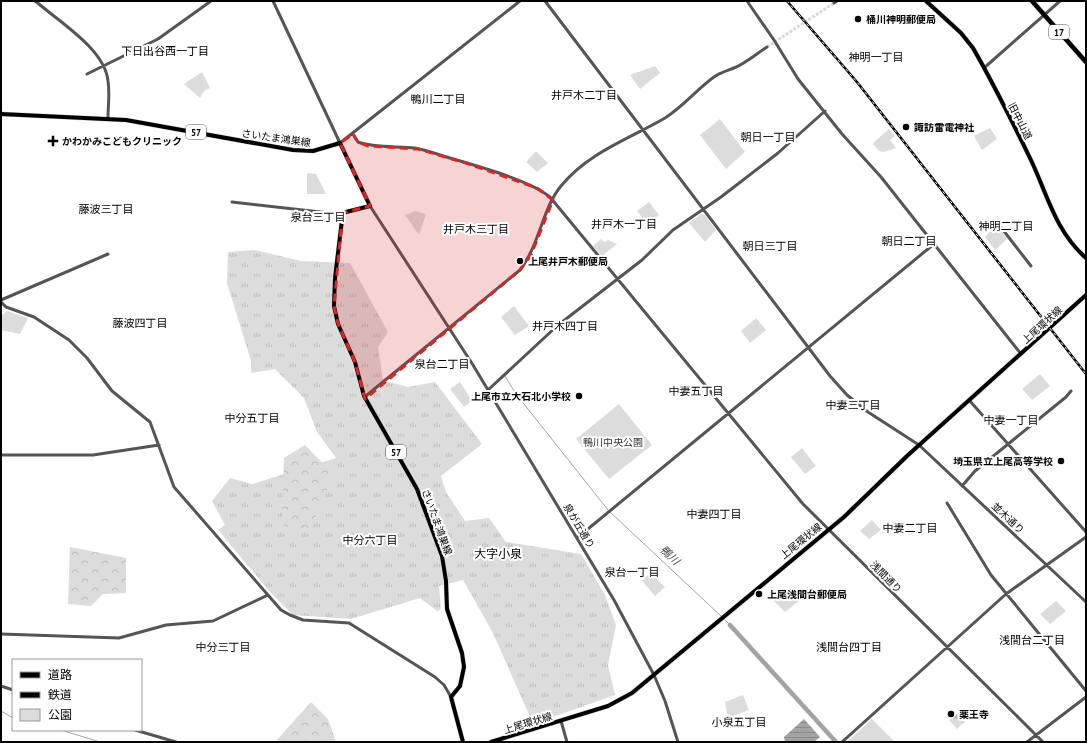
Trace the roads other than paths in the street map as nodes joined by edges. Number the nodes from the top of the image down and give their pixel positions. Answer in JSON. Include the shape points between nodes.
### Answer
{"nodes":[{"id":1,"x":36,"y":1,"type":"edge"},
{"id":2,"x":211,"y":1,"type":"edge"},
{"id":3,"x":273,"y":1,"type":"edge"},
{"id":4,"x":520,"y":1,"type":"edge"},
{"id":5,"x":545,"y":1,"type":"edge"},
{"id":6,"x":747,"y":1,"type":"edge"},
{"id":7,"x":926,"y":1,"type":"edge"},
{"id":8,"x":1032,"y":1,"type":"edge"},
{"id":9,"x":1036,"y":1,"type":"edge"},
{"id":10,"x":1060,"y":1,"type":"edge"},
{"id":11,"x":1046,"y":15,"type":"junction"},
{"id":12,"x":767,"y":47,"type":"tunnel mouth"},
{"id":13,"x":1086,"y":58,"type":"edge"},
{"id":14,"x":1086,"y":62,"type":"edge"},
{"id":15,"x":105,"y":66,"type":"junction"},
{"id":16,"x":984,"y":68,"type":"junction"},
{"id":17,"x":87,"y":74,"type":"dead end"},
{"id":18,"x":825,"y":111,"type":"junction"},
{"id":19,"x":1,"y":114,"type":"edge"},
{"id":20,"x":108,"y":118,"type":"junction"},
{"id":21,"x":643,"y":129,"type":"junction"},
{"id":22,"x":353,"y":134,"type":"junction"},
{"id":23,"x":340,"y":143,"type":"junction"},
{"id":24,"x":552,"y":200,"type":"junction"},
{"id":25,"x":232,"y":202,"type":"dead end"},
{"id":26,"x":370,"y":206,"type":"junction"},
{"id":27,"x":704,"y":210,"type":"junction"},
{"id":28,"x":338,"y":214,"type":"junction"},
{"id":29,"x":996,"y":221,"type":"dead end"},
{"id":30,"x":934,"y":244,"type":"junction"},
{"id":31,"x":108,"y":254,"type":"dead end"},
{"id":32,"x":1086,"y":258,"type":"edge"},
{"id":33,"x":1031,"y":266,"type":"dead end"},
{"id":34,"x":617,"y":280,"type":"junction"},
{"id":35,"x":1086,"y":295,"type":"edge"},
{"id":36,"x":1,"y":301,"type":"edge"},
{"id":37,"x":449,"y":328,"type":"junction"},
{"id":38,"x":808,"y":347,"type":"junction"},
{"id":39,"x":1021,"y":354,"type":"junction"},
{"id":40,"x":488,"y":390,"type":"junction"},
{"id":41,"x":1072,"y":391,"type":"dead end"},
{"id":42,"x":365,"y":399,"type":"junction"},
{"id":43,"x":969,"y":400,"type":"junction"},
{"id":44,"x":728,"y":414,"type":"junction"},
{"id":45,"x":1008,"y":443,"type":"junction"},
{"id":46,"x":159,"y":445,"type":"junction"},
{"id":47,"x":920,"y":445,"type":"junction"},
{"id":48,"x":1,"y":455,"type":"edge"},
{"id":49,"x":962,"y":486,"type":"junction"},
{"id":50,"x":947,"y":503,"type":"dead end"},
{"id":51,"x":828,"y":530,"type":"junction"},
{"id":52,"x":1086,"y":532,"type":"edge"},
{"id":53,"x":1086,"y":537,"type":"edge"},
{"id":54,"x":577,"y":538,"type":"junction"},
{"id":55,"x":1047,"y":565,"type":"junction"},
{"id":56,"x":1006,"y":594,"type":"junction"},
{"id":57,"x":268,"y":595,"type":"junction"},
{"id":58,"x":1086,"y":602,"type":"edge"},
{"id":59,"x":1,"y":634,"type":"edge"},
{"id":60,"x":947,"y":647,"type":"junction"},
{"id":61,"x":654,"y":675,"type":"junction"},
{"id":62,"x":1,"y":686,"type":"edge"},
{"id":63,"x":12,"y":690,"type":"edge"},
{"id":64,"x":1086,"y":691,"type":"edge"},
{"id":65,"x":451,"y":696,"type":"junction"},
{"id":66,"x":1086,"y":697,"type":"edge"},
{"id":67,"x":561,"y":721,"type":"junction"},
{"id":68,"x":138,"y":731,"type":"edge"},
{"id":69,"x":1036,"y":735,"type":"junction"},
{"id":70,"x":176,"y":742,"type":"edge"},
{"id":71,"x":463,"y":742,"type":"edge"},
{"id":72,"x":491,"y":742,"type":"edge"},
{"id":73,"x":567,"y":742,"type":"edge"},
{"id":74,"x":678,"y":742,"type":"edge"},
{"id":75,"x":842,"y":742,"type":"edge"},
{"id":76,"x":1027,"y":742,"type":"edge"},
{"id":77,"x":1043,"y":742,"type":"edge"}],
"edges":[{"from":1,"to":15,"type":"street","via":[[87,44]]},
{"from":2,"to":15,"type":"street","via":[[158,39]]},
{"from":3,"to":23,"type":"street"},
{"from":4,"to":22,"type":"street"},
{"from":5,"to":21,"type":"street","name":"並木通り"},
{"from":6,"to":18,"type":"street","via":[[798,79]]},
{"from":7,"to":16,"type":"main road","name":"旧中山道","via":[[967,39]]},
{"from":8,"to":11,"type":"highway","number":"17"},
{"from":9,"to":11,"type":"highway","number":"17"},
{"from":10,"to":11,"type":"street"},
{"from":11,"to":13,"type":"highway","number":"17"},
{"from":11,"to":14,"type":"highway","number":"17"},
{"from":11,"to":16,"type":"street"},
{"from":12,"to":21,"type":"street","via":[[733,69],[720,73],[679,108]]},
{"from":15,"to":17,"type":"street"},
{"from":15,"to":20,"type":"street","via":[[108,80]]},
{"from":16,"to":32,"type":"main road","name":"旧中山道","via":[[1031,160],[1057,222],[1071,244]]},
{"from":18,"to":27,"type":"street","via":[[778,153]]},
{"from":18,"to":30,"type":"street"},
{"from":19,"to":20,"type":"main road","name":"さいたま鴻巣線","number":"57"},
{"from":20,"to":23,"type":"main road","name":"さいたま鴻巣線","number":"57","via":[[293,150],[313,151]]},
{"from":21,"to":24,"type":"street","via":[[600,152],[562,186]]},
{"from":21,"to":27,"type":"street","name":"並木通り"},
{"from":22,"to":23,"type":"street"},
{"from":22,"to":24,"type":"street","name":"浅間通り","via":[[358,142],[368,146],[397,145],[466,163],[537,188]]},
{"from":23,"to":26,"type":"main road"},
{"from":24,"to":34,"type":"street","name":"浅間通り"},
{"from":24,"to":37,"type":"street","via":[[531,255],[520,270]]},
{"from":25,"to":28,"type":"street"},
{"from":26,"to":28,"type":"main road"},
{"from":26,"to":37,"type":"street","name":"泉が丘通り"},
{"from":27,"to":34,"type":"street","via":[[673,230]]},
{"from":27,"to":38,"type":"street","name":"並木通り"},
{"from":28,"to":42,"type":"main road","name":"さいたま鴻巣線","number":"57","via":[[342,220],[336,260],[334,306],[342,336],[355,362]]},
{"from":29,"to":33,"type":"street"},
{"from":30,"to":38,"type":"street"},
{"from":30,"to":39,"type":"street"},
{"from":31,"to":36,"type":"street"},
{"from":34,"to":40,"type":"street","via":[[558,326]]},
{"from":34,"to":44,"type":"street","name":"浅間通り"},
{"from":35,"to":39,"type":"main road","name":"上尾環状線"},
{"from":36,"to":46,"type":"street","via":[[6,307],[34,317],[73,343],[112,391],[150,422]]},
{"from":37,"to":40,"type":"street","name":"泉が丘通り"},
{"from":37,"to":42,"type":"street","via":[[367,394]]},
{"from":38,"to":44,"type":"street"},
{"from":38,"to":47,"type":"street","name":"並木通り","via":[[830,376],[859,406]]},
{"from":39,"to":43,"type":"main road","name":"上尾環状線"},
{"from":40,"to":54,"type":"street","name":"泉が丘通り"},
{"from":41,"to":45,"type":"street"},
{"from":42,"to":65,"type":"main road","name":"さいたま鴻巣線","number":"57","via":[[418,489],[442,556],[447,609],[462,653],[464,667],[462,682]]},
{"from":43,"to":45,"type":"street"},
{"from":43,"to":47,"type":"main road","name":"上尾環状線"},
{"from":44,"to":51,"type":"street","name":"浅間通り","via":[[784,483]]},
{"from":44,"to":54,"type":"street"},
{"from":45,"to":49,"type":"street","via":[[975,471]]},
{"from":45,"to":52,"type":"street"},
{"from":46,"to":48,"type":"street","via":[[93,455]]},
{"from":46,"to":57,"type":"street","via":[[174,487]]},
{"from":47,"to":49,"type":"street","name":"並木通り"},
{"from":47,"to":51,"type":"main road","name":"上尾環状線"},
{"from":49,"to":55,"type":"street","name":"並木通り"},
{"from":50,"to":56,"type":"street","via":[[991,575]]},
{"from":51,"to":60,"type":"street","name":"浅間通り"},
{"from":51,"to":61,"type":"main road","name":"上尾環状線"},
{"from":53,"to":55,"type":"street"},
{"from":54,"to":61,"type":"street","name":"泉が丘通り"},
{"from":55,"to":56,"type":"street"},
{"from":55,"to":58,"type":"street","name":"並木通り"},
{"from":56,"to":60,"type":"street"},
{"from":56,"to":64,"type":"street"},
{"from":57,"to":59,"type":"street","via":[[213,621],[166,625],[119,638]]},
{"from":57,"to":65,"type":"street","via":[[282,610],[296,618],[349,623],[360,629],[435,677]]},
{"from":60,"to":69,"type":"street","name":"浅間通り"},
{"from":60,"to":75,"type":"street"},
{"from":61,"to":67,"type":"main road","name":"上尾環状線","via":[[616,702]]},
{"from":61,"to":74,"type":"street","name":"泉が丘通り"},
{"from":62,"to":63,"type":"street"},
{"from":65,"to":71,"type":"main road"},
{"from":66,"to":69,"type":"street"},
{"from":67,"to":72,"type":"main road","name":"上尾環状線"},
{"from":67,"to":73,"type":"street"},
{"from":68,"to":70,"type":"street"},
{"from":69,"to":76,"type":"street"},
{"from":69,"to":77,"type":"street","name":"浅間通り"}]}
